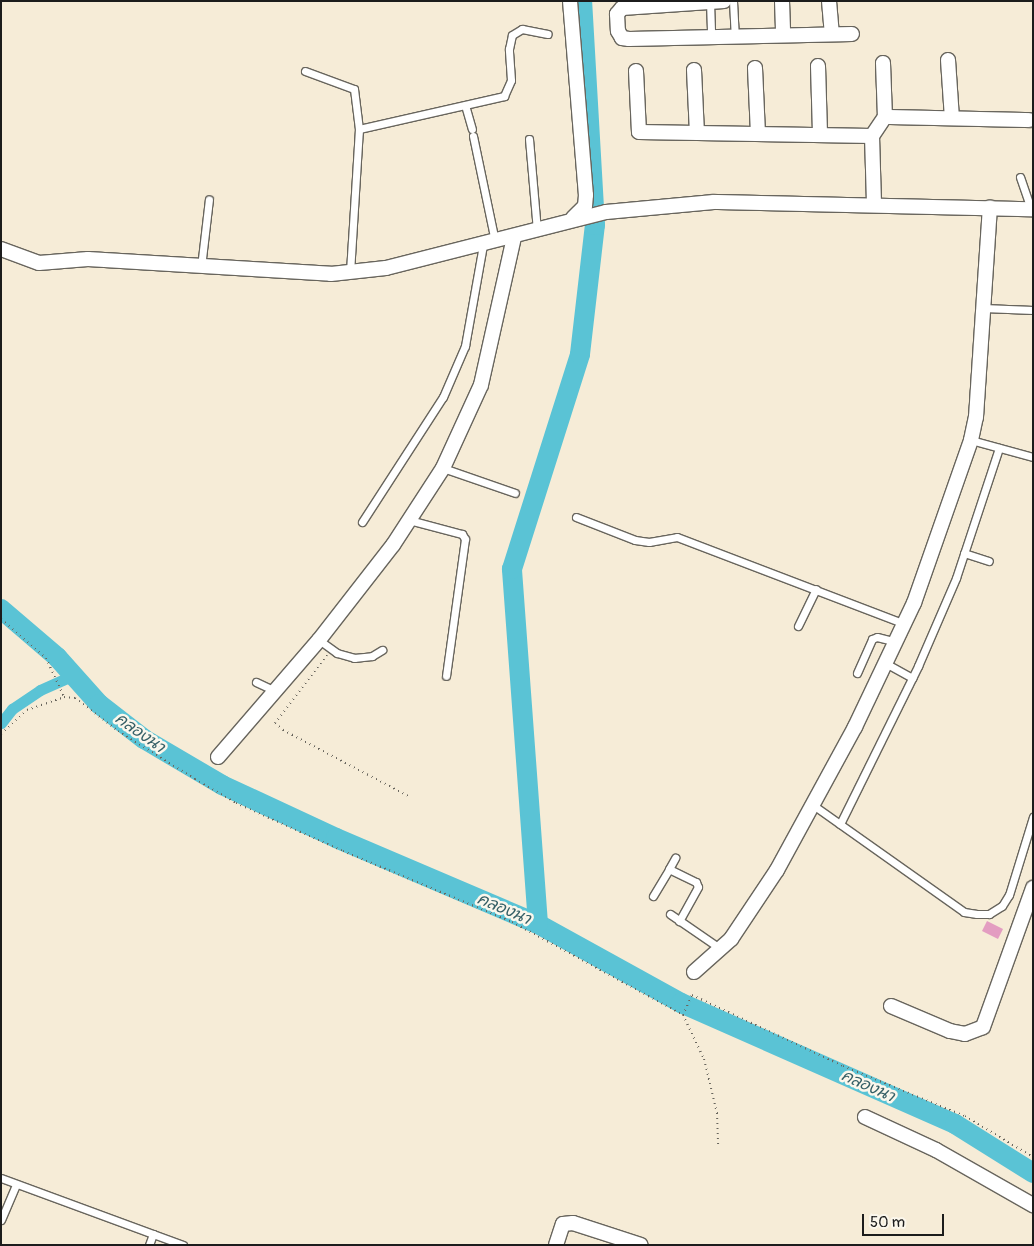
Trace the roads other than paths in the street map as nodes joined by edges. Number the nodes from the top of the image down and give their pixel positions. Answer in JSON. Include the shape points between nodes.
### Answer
{"nodes":[{"id":1,"x":570,"y":1,"type":"edge"},
{"id":2,"x":733,"y":1,"type":"edge"},
{"id":3,"x":782,"y":1,"type":"edge"},
{"id":4,"x":829,"y":1,"type":"edge"},
{"id":5,"x":717,"y":2,"type":"edge"},
{"id":6,"x":548,"y":34,"type":"dead end"},
{"id":7,"x":832,"y":34,"type":"junction"},
{"id":8,"x":852,"y":34,"type":"dead end"},
{"id":9,"x":782,"y":35,"type":"junction"},
{"id":10,"x":735,"y":36,"type":"junction"},
{"id":11,"x":711,"y":37,"type":"junction"},
{"id":12,"x":948,"y":60,"type":"dead end"},
{"id":13,"x":883,"y":63,"type":"dead end"},
{"id":14,"x":818,"y":66,"type":"dead end"},
{"id":15,"x":755,"y":68,"type":"dead end"},
{"id":16,"x":694,"y":70,"type":"dead end"},
{"id":17,"x":636,"y":71,"type":"dead end"},
{"id":18,"x":305,"y":72,"type":"dead end"},
{"id":19,"x":466,"y":104,"type":"junction"},
{"id":20,"x":885,"y":118,"type":"junction"},
{"id":21,"x":952,"y":118,"type":"junction"},
{"id":22,"x":1028,"y":120,"type":"dead end"},
{"id":23,"x":359,"y":129,"type":"junction"},
{"id":24,"x":697,"y":133,"type":"junction"},
{"id":25,"x":758,"y":134,"type":"junction"},
{"id":26,"x":820,"y":134,"type":"junction"},
{"id":27,"x":872,"y":136,"type":"junction"},
{"id":28,"x":528,"y":139,"type":"dead end"},
{"id":29,"x":1020,"y":176,"type":"dead end"},
{"id":30,"x":208,"y":198,"type":"dead end"},
{"id":31,"x":874,"y":205,"type":"junction"},
{"id":32,"x":990,"y":207,"type":"junction"},
{"id":33,"x":1032,"y":209,"type":"edge"},
{"id":34,"x":574,"y":219,"type":"junction"},
{"id":35,"x":537,"y":231,"type":"junction"},
{"id":36,"x":514,"y":237,"type":"junction"},
{"id":37,"x":489,"y":243,"type":"junction"},
{"id":38,"x":1,"y":249,"type":"edge"},
{"id":39,"x":200,"y":267,"type":"junction"},
{"id":40,"x":350,"y":272,"type":"junction"},
{"id":41,"x":983,"y":308,"type":"junction"},
{"id":42,"x":1033,"y":310,"type":"edge"},
{"id":43,"x":971,"y":440,"type":"junction"},
{"id":44,"x":999,"y":448,"type":"junction"},
{"id":45,"x":1033,"y":457,"type":"edge"},
{"id":46,"x":443,"y":468,"type":"junction"},
{"id":47,"x":515,"y":493,"type":"dead end"},
{"id":48,"x":576,"y":518,"type":"dead end"},
{"id":49,"x":409,"y":520,"type":"junction"},
{"id":50,"x":362,"y":522,"type":"dead end"},
{"id":51,"x":964,"y":553,"type":"junction"},
{"id":52,"x":989,"y":561,"type":"dead end"},
{"id":53,"x":816,"y":589,"type":"junction"},
{"id":54,"x":906,"y":624,"type":"junction"},
{"id":55,"x":798,"y":626,"type":"dead end"},
{"id":56,"x":320,"y":640,"type":"junction"},
{"id":57,"x":898,"y":642,"type":"junction"},
{"id":58,"x":382,"y":650,"type":"dead end"},
{"id":59,"x":887,"y":664,"type":"junction"},
{"id":60,"x":857,"y":673,"type":"dead end"},
{"id":61,"x":446,"y":676,"type":"dead end"},
{"id":62,"x":912,"y":678,"type":"junction"},
{"id":63,"x":256,"y":682,"type":"dead end"},
{"id":64,"x":275,"y":692,"type":"junction"},
{"id":65,"x":218,"y":757,"type":"dead end"},
{"id":66,"x":814,"y":805,"type":"junction"},
{"id":67,"x":1033,"y":817,"type":"edge"},
{"id":68,"x":840,"y":824,"type":"junction"},
{"id":69,"x":675,"y":858,"type":"dead end"},
{"id":70,"x":669,"y":869,"type":"junction"},
{"id":71,"x":1033,"y":888,"type":"edge"},
{"id":72,"x":654,"y":896,"type":"dead end"},
{"id":73,"x":670,"y":914,"type":"dead end"},
{"id":74,"x":679,"y":921,"type":"junction"},
{"id":75,"x":722,"y":949,"type":"junction"},
{"id":76,"x":694,"y":972,"type":"dead end"},
{"id":77,"x":891,"y":1006,"type":"dead end"},
{"id":78,"x":865,"y":1117,"type":"dead end"},
{"id":79,"x":1,"y":1178,"type":"edge"},
{"id":80,"x":16,"y":1184,"type":"junction"},
{"id":81,"x":1033,"y":1205,"type":"edge"},
{"id":82,"x":1,"y":1220,"type":"edge"},
{"id":83,"x":153,"y":1234,"type":"junction"},
{"id":84,"x":148,"y":1245,"type":"edge"},
{"id":85,"x":182,"y":1245,"type":"edge"},
{"id":86,"x":556,"y":1245,"type":"edge"},
{"id":87,"x":641,"y":1245,"type":"edge"}],
"edges":[{"from":1,"to":34,"type":"street","via":[[586,195],[585,206]]},
{"from":2,"to":10,"type":"lane"},
{"from":3,"to":9,"type":"street"},
{"from":4,"to":7,"type":"street"},
{"from":5,"to":11,"type":"lane"},
{"from":5,"to":11,"type":"street","via":[[625,7],[617,14],[622,38]]},
{"from":6,"to":19,"type":"lane","via":[[522,29],[515,31],[510,38],[509,90],[495,99]]},
{"from":7,"to":8,"type":"street"},
{"from":7,"to":9,"type":"street"},
{"from":9,"to":10,"type":"street"},
{"from":10,"to":11,"type":"street"},
{"from":12,"to":21,"type":"street"},
{"from":13,"to":20,"type":"street"},
{"from":14,"to":26,"type":"street"},
{"from":15,"to":25,"type":"street"},
{"from":16,"to":24,"type":"street"},
{"from":17,"to":24,"type":"street","via":[[639,132]]},
{"from":18,"to":23,"type":"lane","via":[[354,89]]},
{"from":19,"to":23,"type":"lane"},
{"from":19,"to":37,"type":"lane"},
{"from":20,"to":21,"type":"street"},
{"from":20,"to":27,"type":"street"},
{"from":21,"to":22,"type":"street"},
{"from":23,"to":40,"type":"lane"},
{"from":24,"to":25,"type":"street"},
{"from":25,"to":26,"type":"street"},
{"from":26,"to":27,"type":"street"},
{"from":27,"to":31,"type":"street"},
{"from":28,"to":35,"type":"lane"},
{"from":29,"to":33,"type":"lane"},
{"from":30,"to":39,"type":"lane"},
{"from":31,"to":32,"type":"street"},
{"from":31,"to":34,"type":"street","via":[[714,202],[606,212]]},
{"from":32,"to":33,"type":"street"},
{"from":32,"to":41,"type":"street"},
{"from":34,"to":35,"type":"street"},
{"from":35,"to":36,"type":"street"},
{"from":36,"to":37,"type":"street"},
{"from":36,"to":46,"type":"street","via":[[481,385]]},
{"from":37,"to":40,"type":"street","via":[[386,268]]},
{"from":37,"to":50,"type":"lane","via":[[465,346],[446,389]]},
{"from":38,"to":39,"type":"street","via":[[39,263],[88,259]]},
{"from":39,"to":40,"type":"street"},
{"from":41,"to":42,"type":"lane"},
{"from":41,"to":43,"type":"street"},
{"from":43,"to":44,"type":"lane"},
{"from":43,"to":54,"type":"street"},
{"from":44,"to":45,"type":"lane"},
{"from":44,"to":51,"type":"lane"},
{"from":46,"to":47,"type":"lane"},
{"from":46,"to":49,"type":"street"},
{"from":48,"to":53,"type":"lane","via":[[635,540],[649,542],[678,538]]},
{"from":49,"to":56,"type":"street"},
{"from":49,"to":61,"type":"lane","via":[[462,534],[465,539]]},
{"from":51,"to":52,"type":"lane"},
{"from":51,"to":62,"type":"lane"},
{"from":53,"to":54,"type":"lane"},
{"from":53,"to":55,"type":"lane"},
{"from":54,"to":57,"type":"street"},
{"from":56,"to":58,"type":"lane","via":[[331,649],[354,658],[372,656]]},
{"from":56,"to":64,"type":"street"},
{"from":57,"to":59,"type":"street"},
{"from":57,"to":60,"type":"lane","via":[[877,637],[872,640]]},
{"from":59,"to":62,"type":"lane"},
{"from":59,"to":66,"type":"street"},
{"from":62,"to":68,"type":"lane"},
{"from":63,"to":64,"type":"lane"},
{"from":64,"to":65,"type":"street"},
{"from":66,"to":68,"type":"lane"},
{"from":66,"to":75,"type":"street","via":[[777,870]]},
{"from":67,"to":68,"type":"lane","via":[[1009,895],[1002,906],[989,914],[964,912]]},
{"from":69,"to":70,"type":"lane"},
{"from":70,"to":72,"type":"lane"},
{"from":70,"to":74,"type":"lane","via":[[697,884]]},
{"from":71,"to":77,"type":"street","via":[[983,1027],[965,1034],[950,1031]]},
{"from":73,"to":74,"type":"lane"},
{"from":74,"to":75,"type":"lane"},
{"from":75,"to":76,"type":"street"},
{"from":78,"to":81,"type":"street","via":[[936,1150]]},
{"from":79,"to":80,"type":"lane"},
{"from":80,"to":82,"type":"lane"},
{"from":80,"to":83,"type":"lane"},
{"from":83,"to":84,"type":"lane"},
{"from":83,"to":85,"type":"lane"},
{"from":86,"to":87,"type":"street","via":[[563,1224],[573,1223]]}]}
